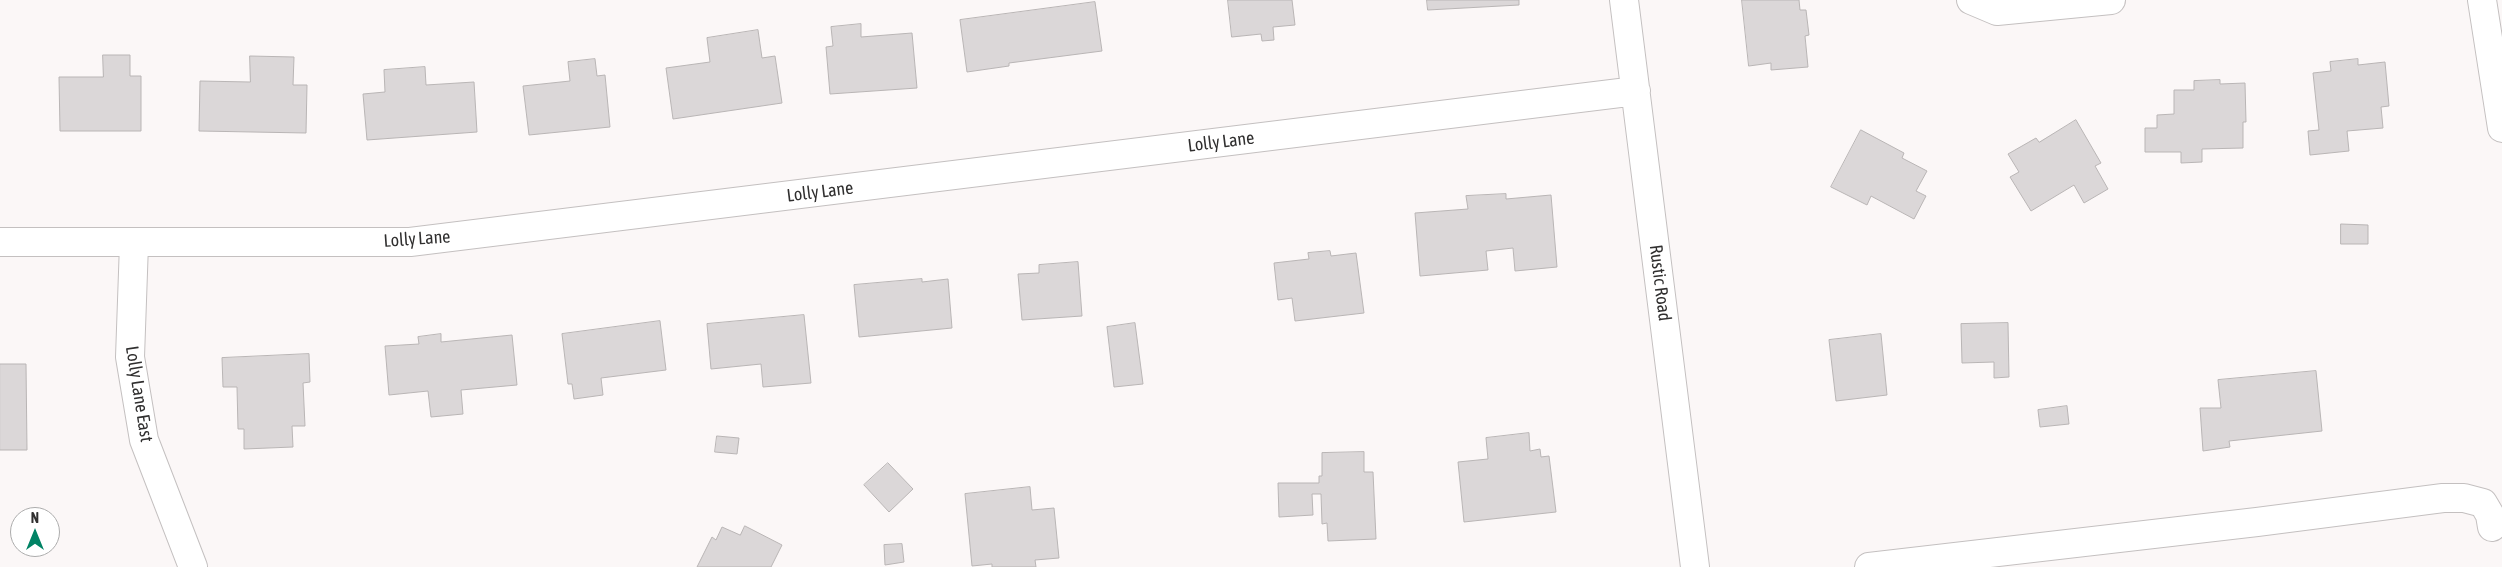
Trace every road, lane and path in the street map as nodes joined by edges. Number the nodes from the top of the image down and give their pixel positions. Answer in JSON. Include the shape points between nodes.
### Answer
{"nodes":[{"id":1,"x":1624,"y":0,"type":"edge"},
{"id":2,"x":1971,"y":0,"type":"edge"},
{"id":3,"x":2111,"y":0,"type":"edge"},
{"id":4,"x":2482,"y":0,"type":"edge"},
{"id":5,"x":1636,"y":91,"type":"junction"},
{"id":6,"x":2502,"y":128,"type":"edge"},
{"id":7,"x":0,"y":242,"type":"edge"},
{"id":8,"x":134,"y":244,"type":"junction"},
{"id":9,"x":2492,"y":527,"type":"dead end"},
{"id":10,"x":193,"y":567,"type":"edge"},
{"id":11,"x":1695,"y":567,"type":"edge"},
{"id":12,"x":1869,"y":567,"type":"edge"}],
"edges":[{"from":1,"to":5,"type":"street","name":"Rustic Road"},
{"from":2,"to":3,"type":"street","via":[[1997,11]]},
{"from":4,"to":6,"type":"street"},
{"from":5,"to":8,"type":"street","name":"Lolly Lane","via":[[410,242]]},
{"from":5,"to":11,"type":"street","name":"Rustic Road"},
{"from":7,"to":8,"type":"street","name":"Lolly Lane"},
{"from":8,"to":10,"type":"street","name":"Lolly Lane East","via":[[130,357],[144,440]]},
{"from":9,"to":12,"type":"street","via":[[2490,514],[2483,504],[2464,498],[2443,498]]}]}
